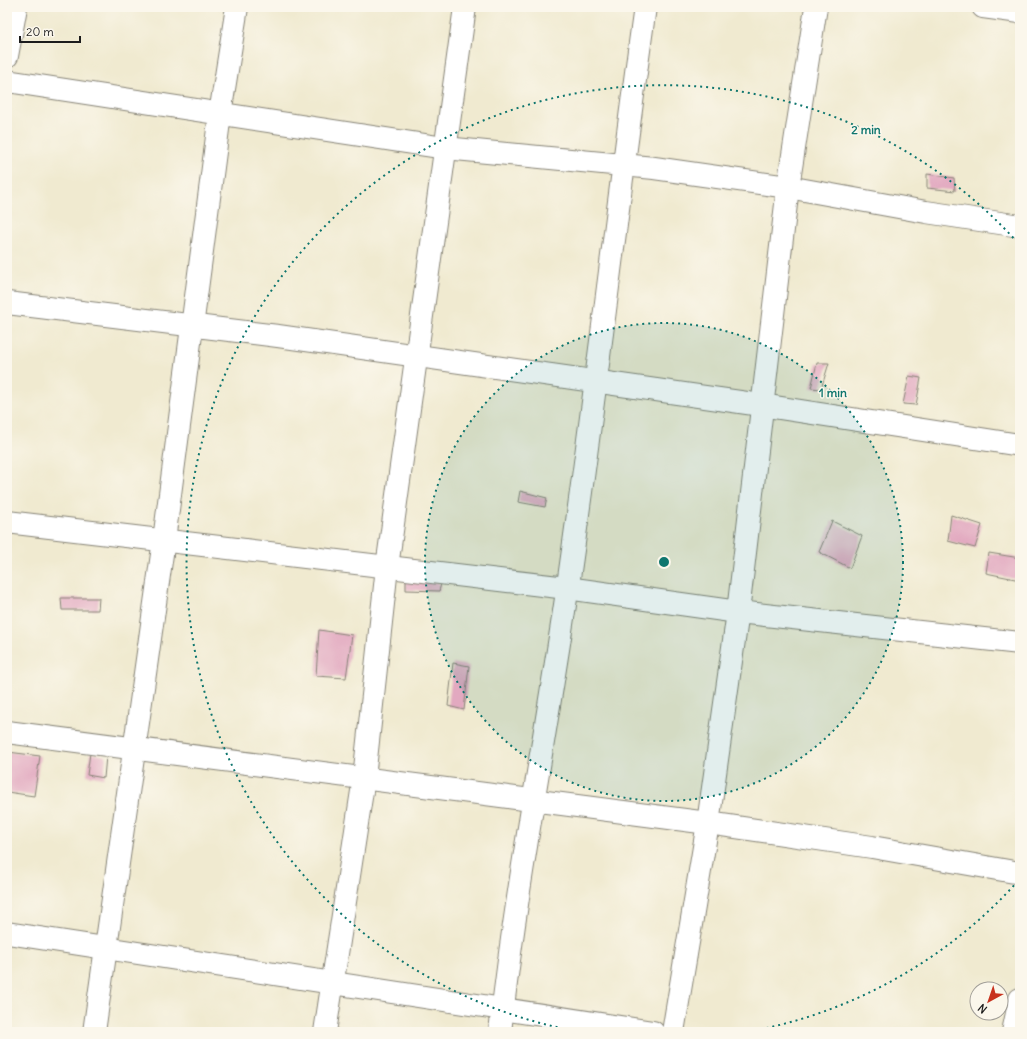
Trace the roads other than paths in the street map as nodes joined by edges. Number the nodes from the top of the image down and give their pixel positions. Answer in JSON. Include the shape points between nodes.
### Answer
{"nodes":[{"id":1,"x":16,"y":7,"type":"edge"},
{"id":2,"x":237,"y":7,"type":"edge"},
{"id":3,"x":465,"y":7,"type":"edge"},
{"id":4,"x":644,"y":7,"type":"edge"},
{"id":5,"x":816,"y":7,"type":"edge"},
{"id":6,"x":982,"y":7,"type":"edge"},
{"id":7,"x":1020,"y":12,"type":"edge"},
{"id":8,"x":7,"y":56,"type":"edge"},
{"id":9,"x":7,"y":81,"type":"edge"},
{"id":10,"x":220,"y":114,"type":"junction"},
{"id":11,"x":445,"y":148,"type":"junction"},
{"id":12,"x":623,"y":165,"type":"junction"},
{"id":13,"x":788,"y":187,"type":"junction"},
{"id":14,"x":1020,"y":226,"type":"edge"},
{"id":15,"x":7,"y":303,"type":"edge"},
{"id":16,"x":193,"y":325,"type":"junction"},
{"id":17,"x":416,"y":356,"type":"junction"},
{"id":18,"x":597,"y":382,"type":"junction"},
{"id":19,"x":761,"y":405,"type":"junction"},
{"id":20,"x":1020,"y":445,"type":"edge"},
{"id":21,"x":7,"y":522,"type":"edge"},
{"id":22,"x":164,"y":540,"type":"junction"},
{"id":23,"x":387,"y":567,"type":"junction"},
{"id":24,"x":567,"y":588,"type":"junction"},
{"id":25,"x":738,"y":612,"type":"junction"},
{"id":26,"x":1020,"y":643,"type":"edge"},
{"id":27,"x":7,"y":732,"type":"edge"},
{"id":28,"x":135,"y":748,"type":"junction"},
{"id":29,"x":364,"y":778,"type":"junction"},
{"id":30,"x":533,"y":801,"type":"junction"},
{"id":31,"x":708,"y":823,"type":"junction"},
{"id":32,"x":1020,"y":873,"type":"edge"},
{"id":33,"x":7,"y":934,"type":"edge"},
{"id":34,"x":106,"y":948,"type":"junction"},
{"id":35,"x":332,"y":984,"type":"junction"},
{"id":36,"x":1020,"y":999,"type":"edge"},
{"id":37,"x":503,"y":1008,"type":"junction"},
{"id":38,"x":94,"y":1032,"type":"edge"},
{"id":39,"x":325,"y":1032,"type":"edge"},
{"id":40,"x":500,"y":1032,"type":"edge"},
{"id":41,"x":653,"y":1032,"type":"edge"},
{"id":42,"x":673,"y":1032,"type":"edge"},
{"id":43,"x":1013,"y":1032,"type":"edge"}],
"edges":[{"from":1,"to":8,"type":"street"},
{"from":2,"to":10,"type":"street"},
{"from":3,"to":11,"type":"street"},
{"from":4,"to":12,"type":"street"},
{"from":5,"to":13,"type":"street"},
{"from":6,"to":7,"type":"street"},
{"from":9,"to":10,"type":"street"},
{"from":10,"to":11,"type":"street"},
{"from":10,"to":16,"type":"street"},
{"from":11,"to":12,"type":"street"},
{"from":11,"to":17,"type":"street"},
{"from":12,"to":13,"type":"street"},
{"from":12,"to":18,"type":"street"},
{"from":13,"to":14,"type":"street"},
{"from":13,"to":19,"type":"street"},
{"from":15,"to":16,"type":"street"},
{"from":16,"to":17,"type":"street"},
{"from":16,"to":22,"type":"street"},
{"from":17,"to":18,"type":"street"},
{"from":17,"to":23,"type":"street"},
{"from":18,"to":19,"type":"street"},
{"from":18,"to":24,"type":"street"},
{"from":19,"to":20,"type":"street"},
{"from":19,"to":25,"type":"street"},
{"from":21,"to":22,"type":"street"},
{"from":22,"to":23,"type":"street"},
{"from":22,"to":28,"type":"street"},
{"from":23,"to":24,"type":"street"},
{"from":23,"to":29,"type":"street"},
{"from":24,"to":25,"type":"street"},
{"from":24,"to":30,"type":"street"},
{"from":25,"to":26,"type":"street"},
{"from":25,"to":31,"type":"street"},
{"from":27,"to":28,"type":"street"},
{"from":28,"to":29,"type":"street"},
{"from":28,"to":34,"type":"street"},
{"from":29,"to":30,"type":"street"},
{"from":29,"to":35,"type":"street"},
{"from":30,"to":31,"type":"street"},
{"from":30,"to":37,"type":"street"},
{"from":31,"to":32,"type":"street","via":[[872,847]]},
{"from":31,"to":42,"type":"street"},
{"from":33,"to":34,"type":"street"},
{"from":34,"to":35,"type":"street"},
{"from":34,"to":38,"type":"street"},
{"from":35,"to":37,"type":"street"},
{"from":35,"to":39,"type":"street"},
{"from":36,"to":43,"type":"street"},
{"from":37,"to":40,"type":"street"},
{"from":37,"to":41,"type":"street"}]}
